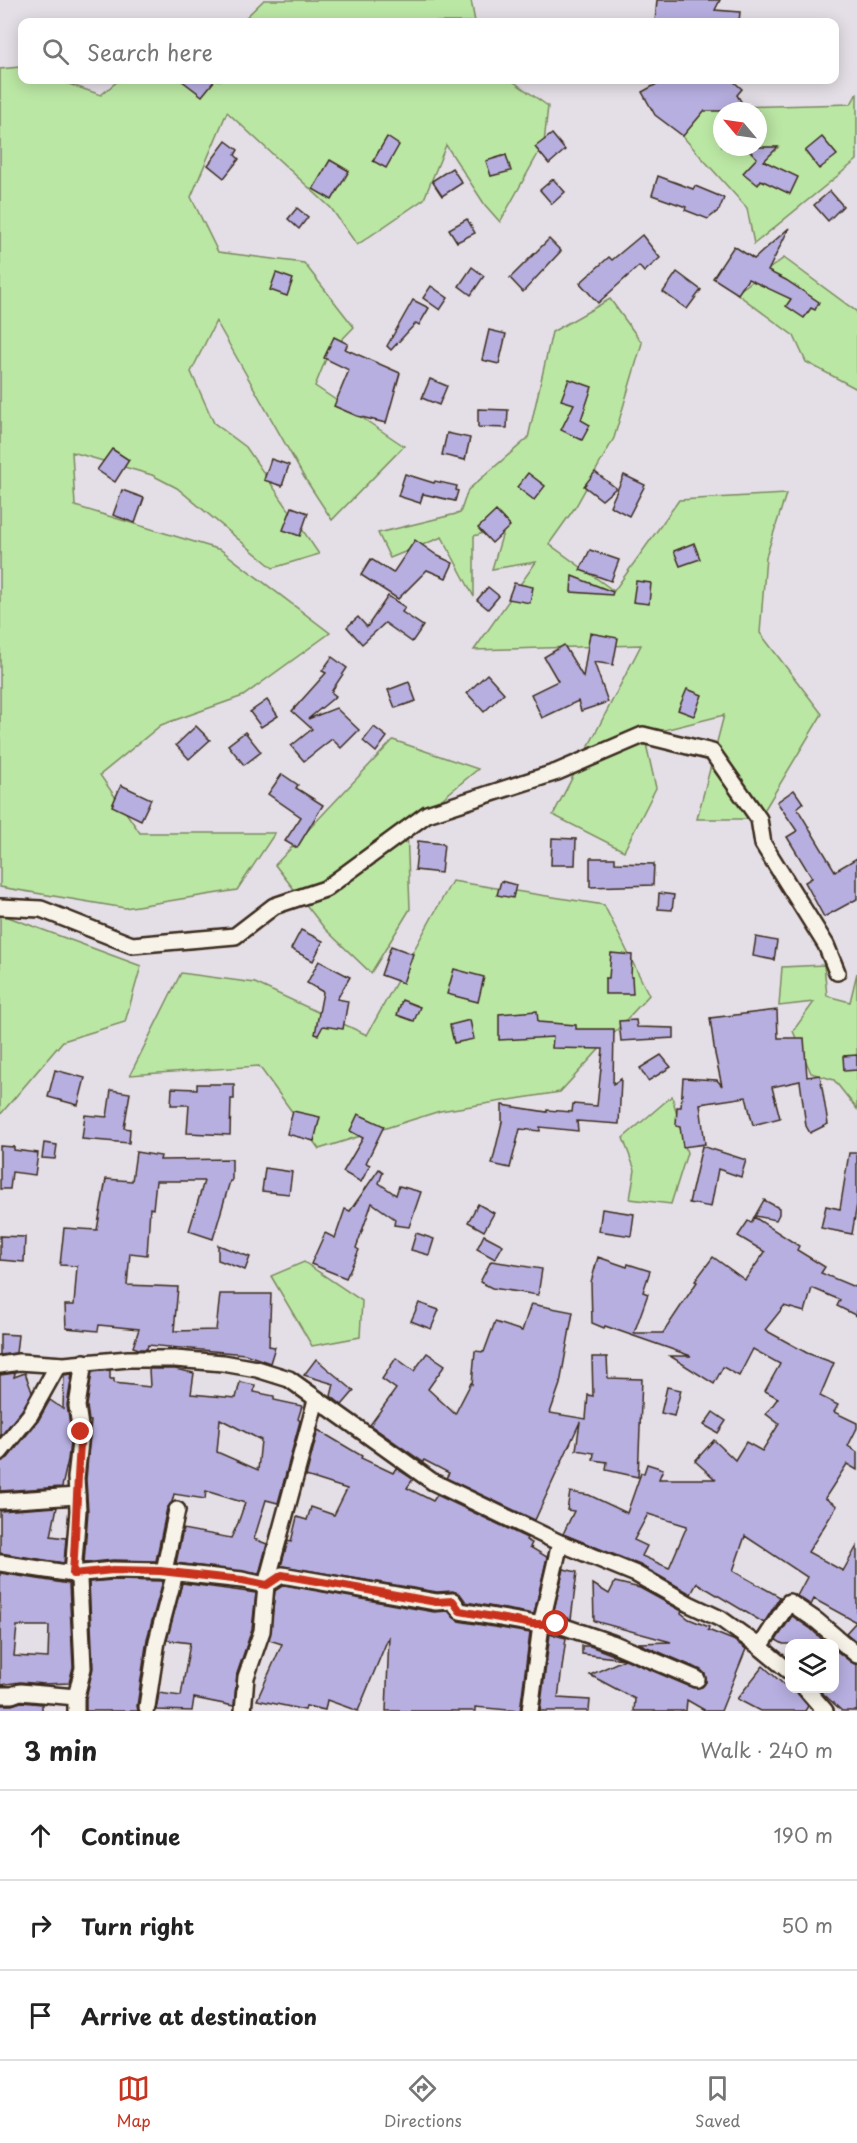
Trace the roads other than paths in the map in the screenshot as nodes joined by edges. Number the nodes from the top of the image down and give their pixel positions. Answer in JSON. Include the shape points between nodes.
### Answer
{"nodes":[{"id":1,"x":0,"y":907,"type":"edge"},
{"id":2,"x":837,"y":972,"type":"dead end"},
{"id":3,"x":84,"y":1362,"type":"junction"},
{"id":4,"x":0,"y":1365,"type":"edge"},
{"id":5,"x":58,"y":1365,"type":"junction"},
{"id":6,"x":316,"y":1400,"type":"junction"},
{"id":7,"x":0,"y":1452,"type":"edge"},
{"id":8,"x":77,"y":1496,"type":"junction"},
{"id":9,"x":0,"y":1501,"type":"edge"},
{"id":10,"x":177,"y":1510,"type":"dead end"},
{"id":11,"x":560,"y":1543,"type":"junction"},
{"id":12,"x":0,"y":1563,"type":"edge"},
{"id":13,"x":170,"y":1572,"type":"junction"},
{"id":14,"x":73,"y":1574,"type":"junction"},
{"id":15,"x":267,"y":1585,"type":"junction"},
{"id":16,"x":541,"y":1625,"type":"junction"},
{"id":17,"x":760,"y":1647,"type":"junction"},
{"id":18,"x":857,"y":1655,"type":"edge"},
{"id":19,"x":785,"y":1669,"type":"edge"},
{"id":20,"x":698,"y":1678,"type":"dead end"},
{"id":21,"x":809,"y":1693,"type":"edge"},
{"id":22,"x":0,"y":1695,"type":"edge"},
{"id":23,"x":76,"y":1704,"type":"edge"},
{"id":24,"x":147,"y":1707,"type":"dead end"},
{"id":25,"x":243,"y":1711,"type":"edge"},
{"id":26,"x":530,"y":1711,"type":"edge"},
{"id":27,"x":825,"y":1711,"type":"edge"}],
"edges":[{"from":1,"to":2,"type":"street","via":[[41,909],[132,945],[235,936],[274,906],[324,890],[427,814],[557,772],[644,735],[712,752],[759,819],[763,844],[826,945]]},
{"from":3,"to":5,"type":"street"},
{"from":3,"to":6,"type":"street","via":[[128,1359],[224,1363],[289,1379]]},
{"from":3,"to":8,"type":"street","via":[[77,1406],[81,1432]]},
{"from":4,"to":5,"type":"street"},
{"from":5,"to":7,"type":"street","via":[[30,1415]]},
{"from":6,"to":11,"type":"street","via":[[433,1482]]},
{"from":6,"to":15,"type":"street"},
{"from":8,"to":9,"type":"street"},
{"from":8,"to":14,"type":"street"},
{"from":10,"to":13,"type":"street"},
{"from":11,"to":16,"type":"street"},
{"from":11,"to":17,"type":"street","via":[[646,1579],[722,1619]]},
{"from":12,"to":14,"type":"street"},
{"from":13,"to":14,"type":"street","via":[[113,1570]]},
{"from":13,"to":15,"type":"street"},
{"from":13,"to":24,"type":"street"},
{"from":14,"to":23,"type":"street","via":[[79,1579],[82,1668]]},
{"from":15,"to":16,"type":"street","via":[[282,1575],[436,1602],[453,1601],[460,1611]]},
{"from":15,"to":25,"type":"street","via":[[262,1631],[246,1677]]},
{"from":16,"to":20,"type":"street","via":[[556,1624],[601,1639]]},
{"from":16,"to":26,"type":"street"},
{"from":17,"to":18,"type":"street","via":[[789,1602]]},
{"from":17,"to":19,"type":"street"},
{"from":21,"to":27,"type":"street"},
{"from":22,"to":23,"type":"street","via":[[20,1692]]}]}
